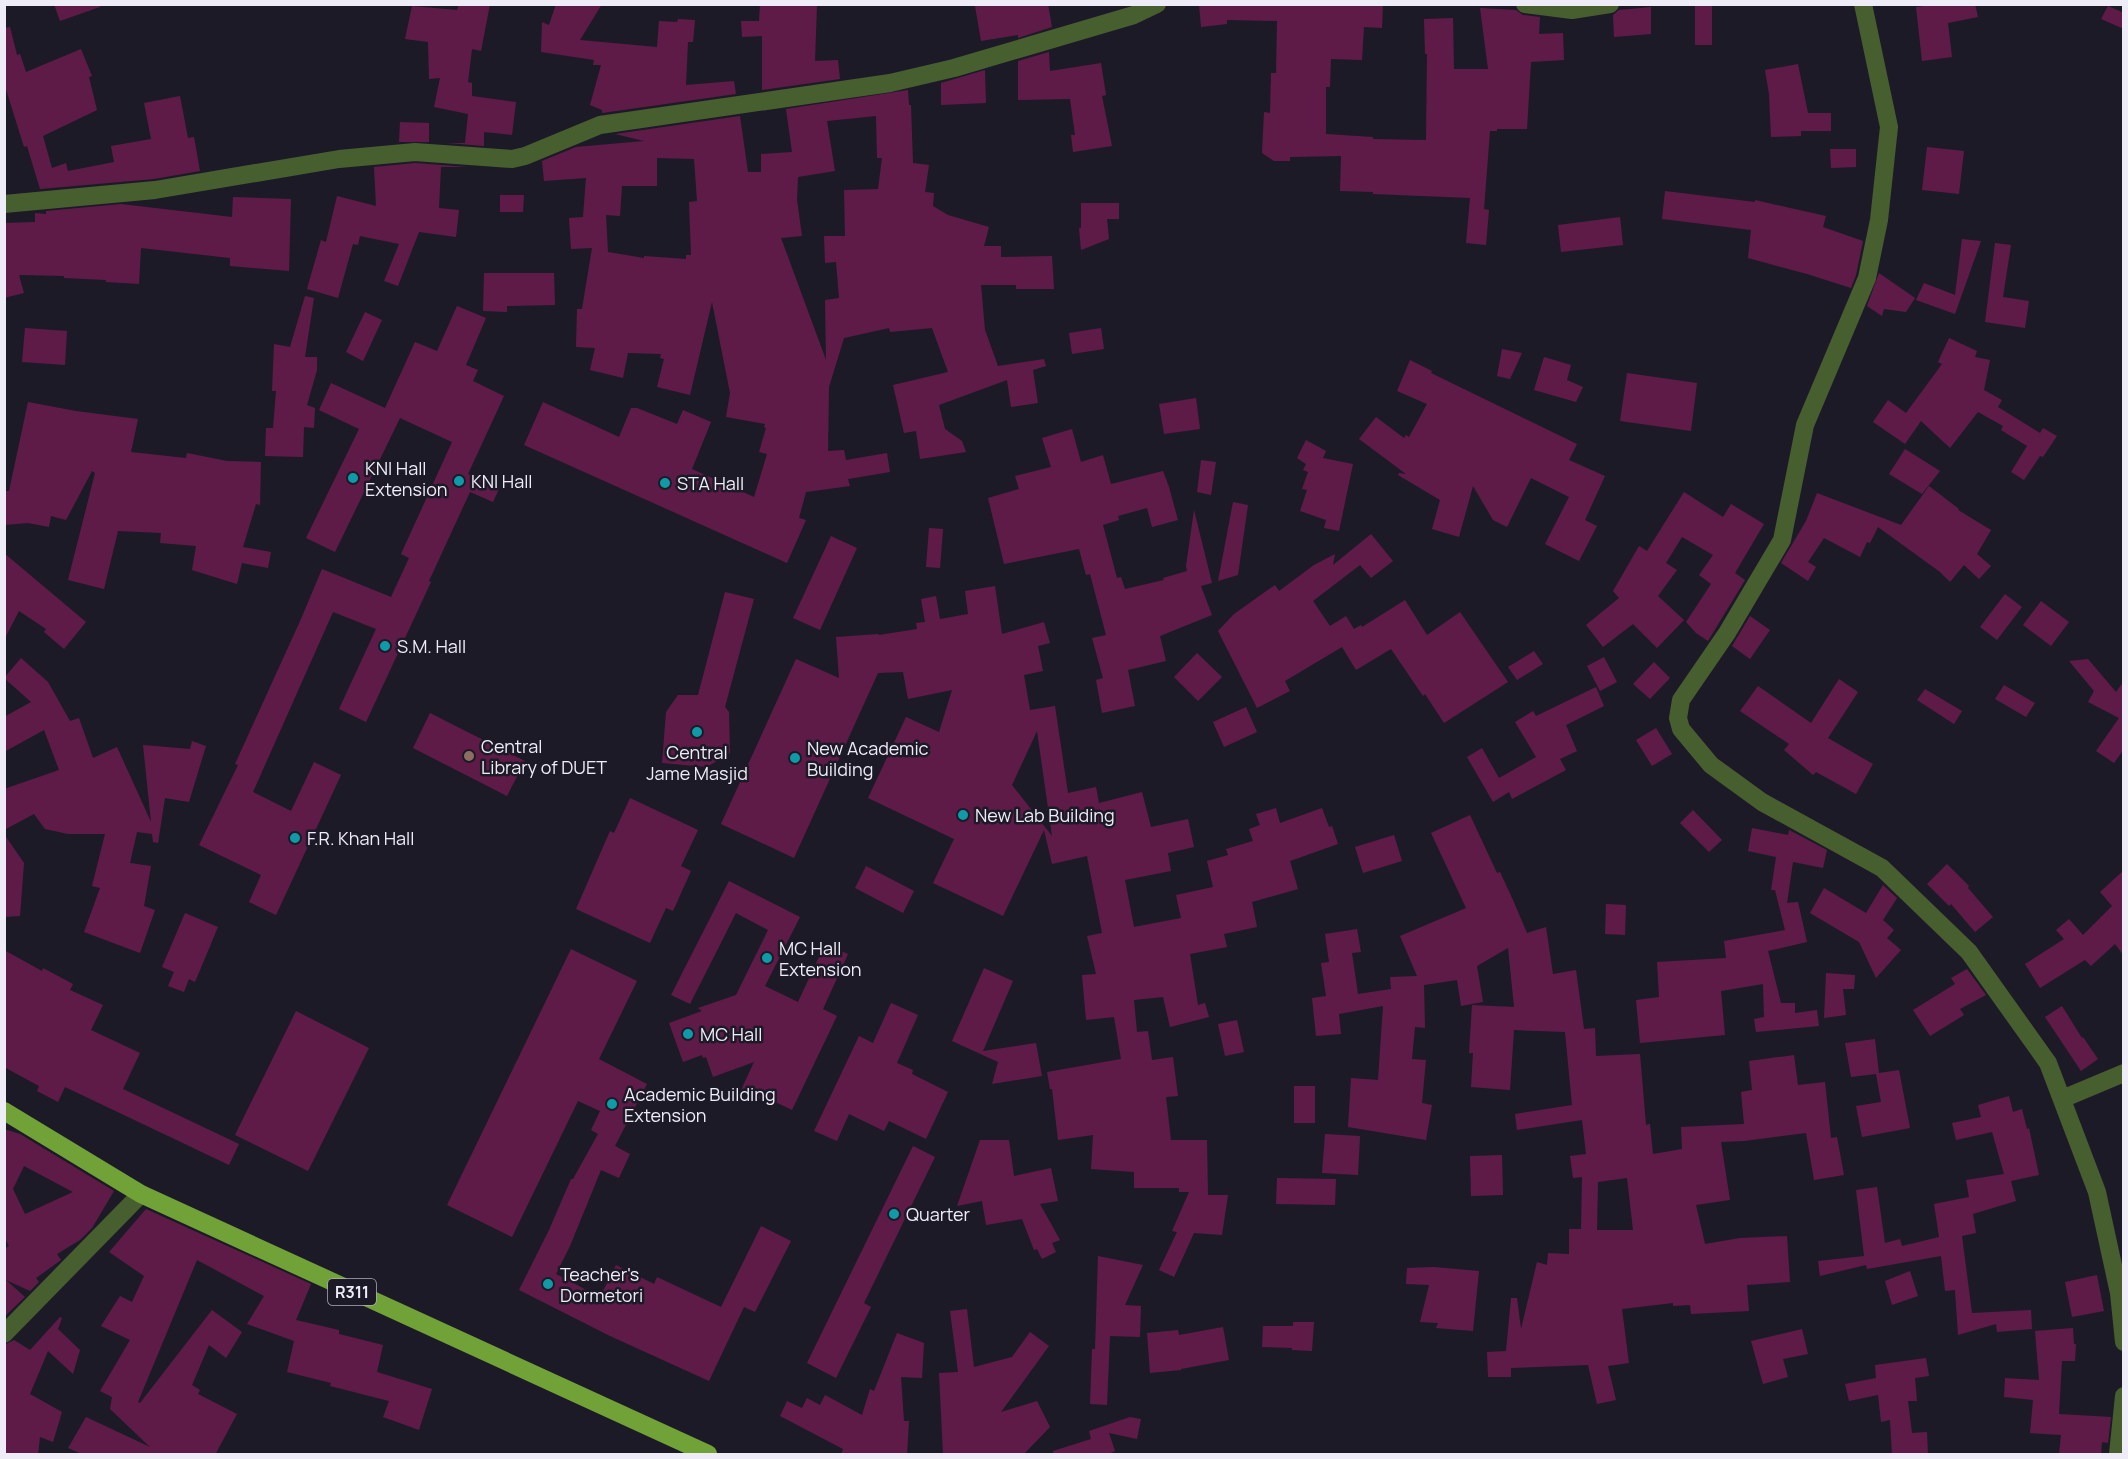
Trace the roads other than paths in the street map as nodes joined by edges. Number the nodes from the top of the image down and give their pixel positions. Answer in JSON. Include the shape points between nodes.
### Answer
{"nodes":[{"id":1,"x":1157,"y":4,"type":"edge"},
{"id":2,"x":1525,"y":4,"type":"edge"},
{"id":3,"x":1610,"y":4,"type":"edge"},
{"id":4,"x":1863,"y":4,"type":"edge"},
{"id":5,"x":4,"y":204,"type":"edge"},
{"id":6,"x":2124,"y":1074,"type":"edge"},
{"id":7,"x":2061,"y":1099,"type":"junction"},
{"id":8,"x":4,"y":1112,"type":"edge"},
{"id":9,"x":141,"y":1194,"type":"junction"},
{"id":10,"x":4,"y":1334,"type":"edge"},
{"id":11,"x":2124,"y":1342,"type":"edge"},
{"id":12,"x":2124,"y":1396,"type":"edge"},
{"id":13,"x":708,"y":1455,"type":"edge"},
{"id":14,"x":2118,"y":1455,"type":"edge"}],
"edges":[{"from":1,"to":5,"type":"street","via":[[1134,15],[900,81],[600,124],[519,158],[415,152],[339,159],[155,190]]},
{"from":2,"to":3,"type":"street","via":[[1572,10]]},
{"from":4,"to":7,"type":"street","via":[[1889,127],[1879,220],[1867,278],[1805,425],[1782,540],[1727,633],[1681,700],[1678,718],[1681,729],[1711,765],[1762,802],[1882,867],[1969,952],[2048,1063]]},
{"from":6,"to":7,"type":"street"},
{"from":7,"to":11,"type":"street","via":[[2097,1192],[2119,1293]]},
{"from":8,"to":9,"type":"main road","number":"R311"},
{"from":9,"to":10,"type":"street"},
{"from":9,"to":13,"type":"main road","number":"R311"},
{"from":12,"to":14,"type":"street"}]}
